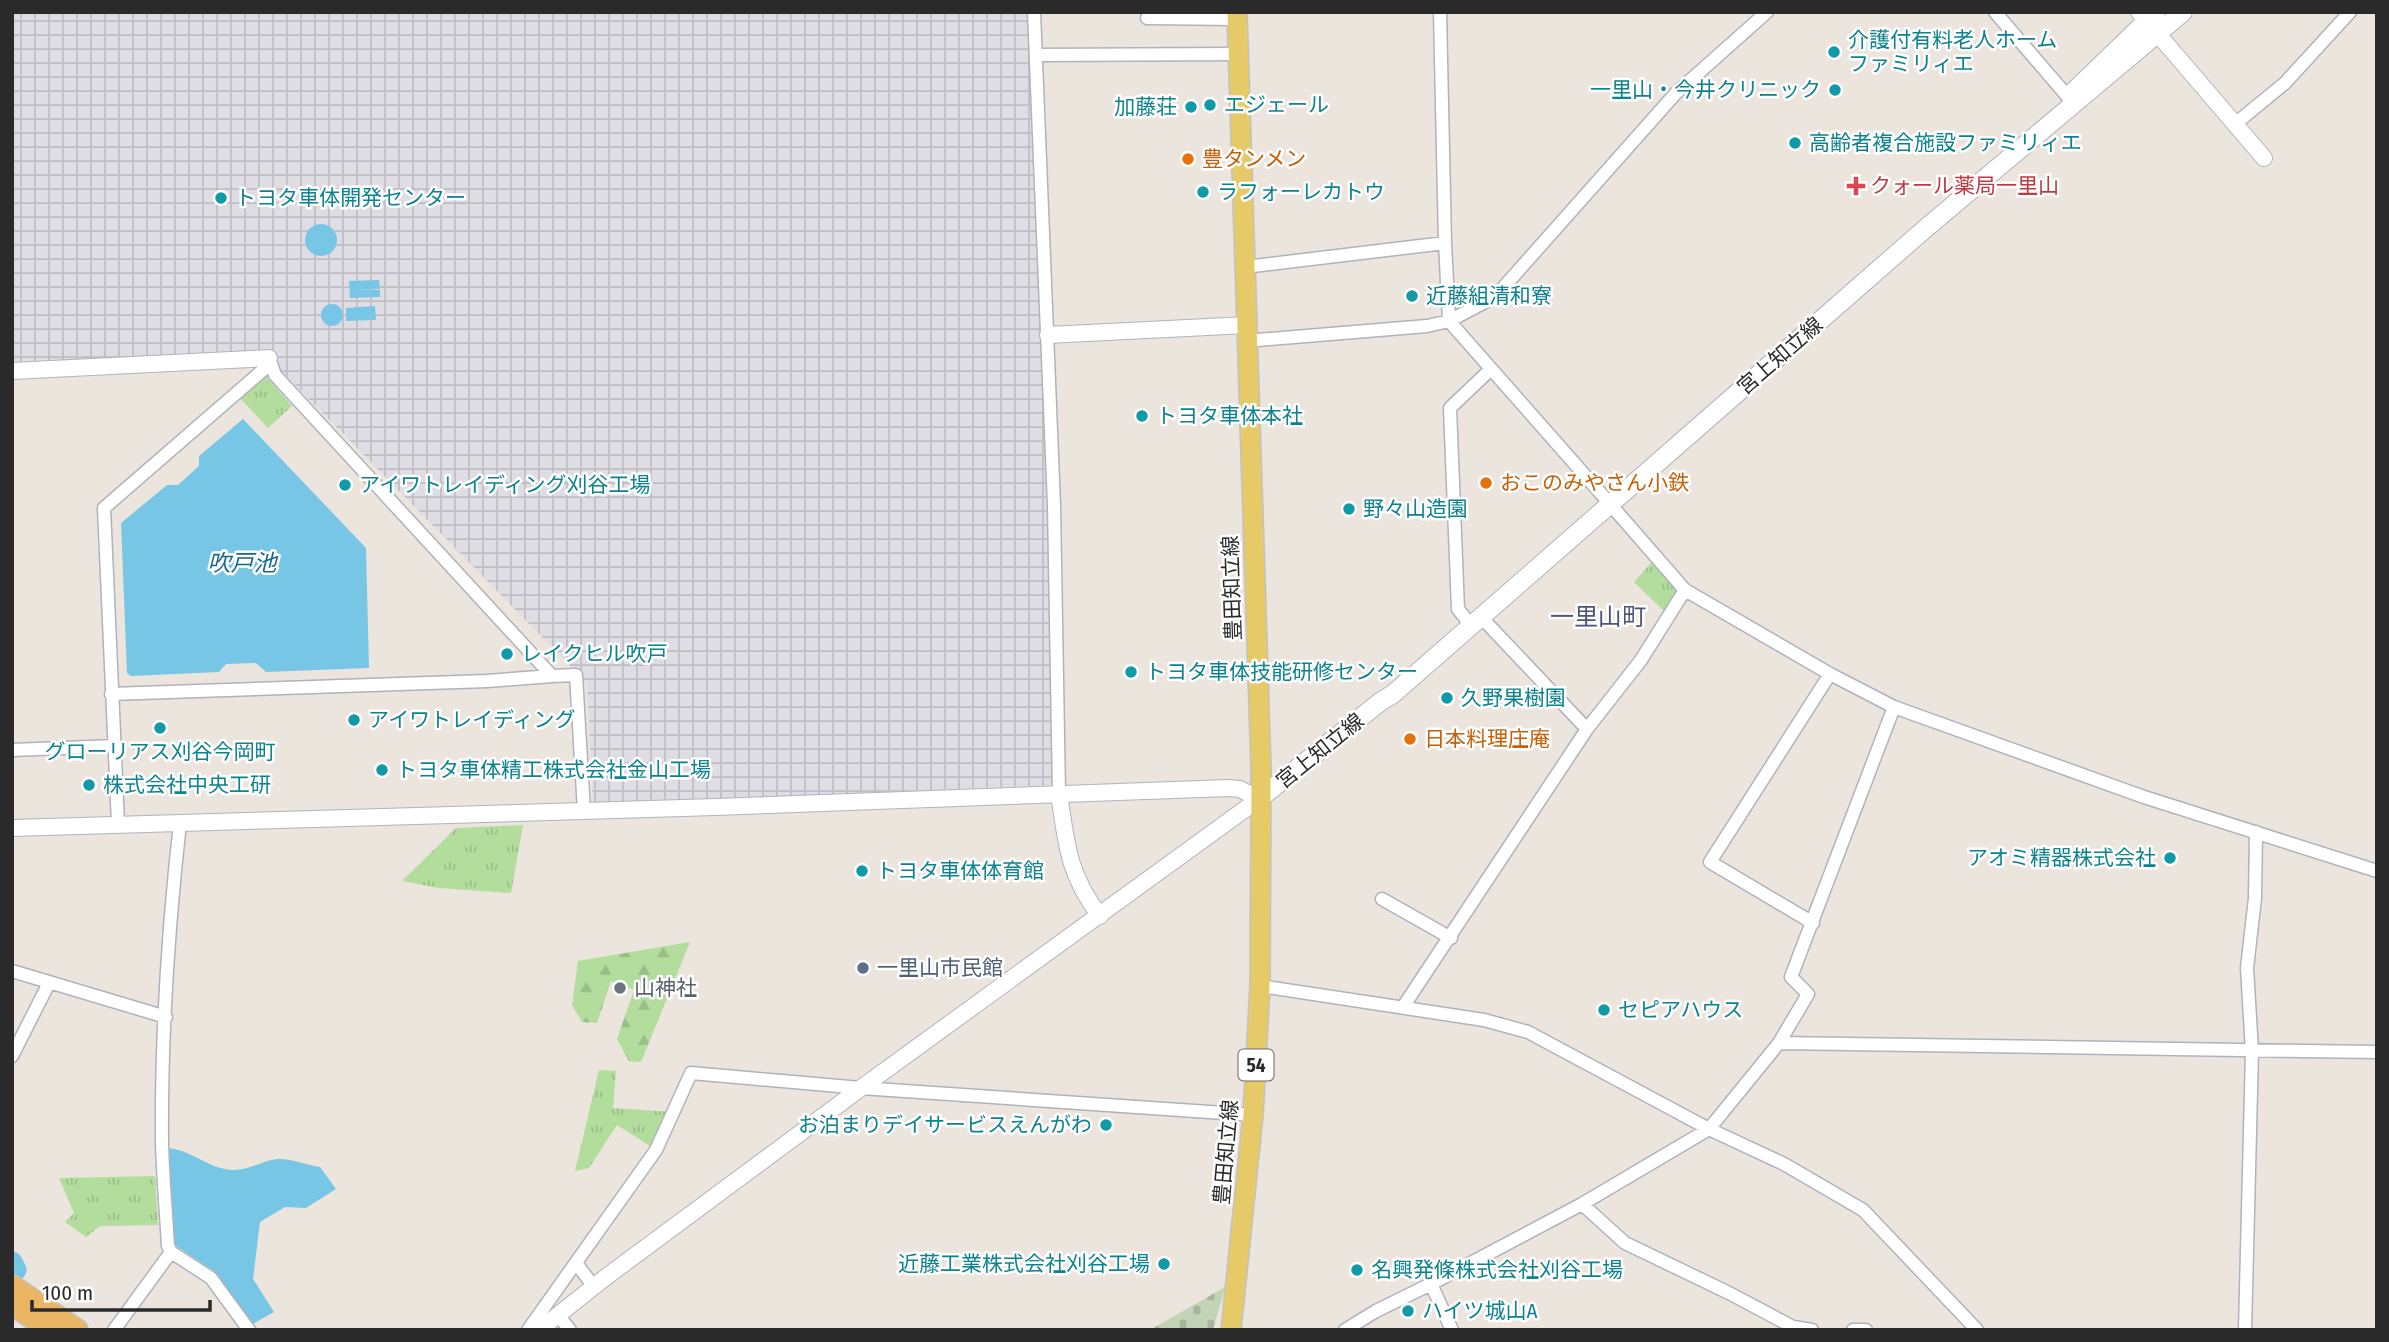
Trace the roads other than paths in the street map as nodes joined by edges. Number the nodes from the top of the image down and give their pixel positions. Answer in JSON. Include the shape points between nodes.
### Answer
{"nodes":[{"id":1,"x":1034,"y":12,"type":"edge"},
{"id":2,"x":1440,"y":12,"type":"edge"},
{"id":3,"x":1767,"y":12,"type":"edge"},
{"id":4,"x":1995,"y":12,"type":"edge"},
{"id":5,"x":2183,"y":12,"type":"edge"},
{"id":6,"x":2350,"y":12,"type":"edge"},
{"id":7,"x":1237,"y":16,"type":"edge"},
{"id":8,"x":1147,"y":18,"type":"dead end"},
{"id":9,"x":2150,"y":20,"type":"edge"},
{"id":10,"x":1237,"y":54,"type":"junction"},
{"id":11,"x":1037,"y":55,"type":"junction"},
{"id":12,"x":2068,"y":97,"type":"junction"},
{"id":13,"x":2235,"y":124,"type":"junction"},
{"id":14,"x":2264,"y":158,"type":"dead end"},
{"id":15,"x":1445,"y":243,"type":"junction"},
{"id":16,"x":1245,"y":267,"type":"junction"},
{"id":17,"x":1449,"y":321,"type":"junction"},
{"id":18,"x":1247,"y":333,"type":"junction"},
{"id":19,"x":1048,"y":335,"type":"junction"},
{"id":20,"x":269,"y":358,"type":"junction"},
{"id":21,"x":1491,"y":369,"type":"junction"},
{"id":22,"x":12,"y":371,"type":"edge"},
{"id":23,"x":1607,"y":501,"type":"junction"},
{"id":24,"x":1685,"y":590,"type":"junction"},
{"id":25,"x":1474,"y":618,"type":"junction"},
{"id":26,"x":1830,"y":674,"type":"junction"},
{"id":27,"x":552,"y":676,"type":"junction"},
{"id":28,"x":111,"y":694,"type":"junction"},
{"id":29,"x":1894,"y":707,"type":"junction"},
{"id":30,"x":1587,"y":729,"type":"junction"},
{"id":31,"x":114,"y":746,"type":"junction"},
{"id":32,"x":12,"y":750,"type":"edge"},
{"id":33,"x":1059,"y":793,"type":"junction"},
{"id":34,"x":1259,"y":799,"type":"junction"},
{"id":35,"x":584,"y":811,"type":"junction"},
{"id":36,"x":118,"y":824,"type":"junction"},
{"id":37,"x":180,"y":824,"type":"junction"},
{"id":38,"x":12,"y":828,"type":"edge"},
{"id":39,"x":2256,"y":832,"type":"junction"},
{"id":40,"x":2377,"y":871,"type":"edge"},
{"id":41,"x":1382,"y":899,"type":"dead end"},
{"id":42,"x":1100,"y":916,"type":"junction"},
{"id":43,"x":1813,"y":923,"type":"junction"},
{"id":44,"x":1451,"y":938,"type":"junction"},
{"id":45,"x":12,"y":971,"type":"edge"},
{"id":46,"x":49,"y":983,"type":"junction"},
{"id":47,"x":1260,"y":986,"type":"junction"},
{"id":48,"x":1403,"y":1007,"type":"junction"},
{"id":49,"x":166,"y":1017,"type":"junction"},
{"id":50,"x":1779,"y":1043,"type":"junction"},
{"id":51,"x":2252,"y":1051,"type":"junction"},
{"id":52,"x":2377,"y":1052,"type":"edge"},
{"id":53,"x":12,"y":1056,"type":"edge"},
{"id":54,"x":861,"y":1088,"type":"junction"},
{"id":55,"x":1253,"y":1115,"type":"junction"},
{"id":56,"x":1709,"y":1129,"type":"junction"},
{"id":57,"x":1582,"y":1204,"type":"junction"},
{"id":58,"x":171,"y":1252,"type":"junction"},
{"id":59,"x":576,"y":1263,"type":"junction"},
{"id":60,"x":1432,"y":1284,"type":"junction"},
{"id":61,"x":12,"y":1286,"type":"edge"},
{"id":62,"x":594,"y":1287,"type":"junction"},
{"id":63,"x":12,"y":1304,"type":"edge"},
{"id":64,"x":557,"y":1314,"type":"junction"},
{"id":65,"x":1791,"y":1329,"type":"edge"},
{"id":66,"x":50,"y":1330,"type":"edge"},
{"id":67,"x":77,"y":1330,"type":"edge"},
{"id":68,"x":114,"y":1330,"type":"edge"},
{"id":69,"x":248,"y":1330,"type":"edge"},
{"id":70,"x":528,"y":1330,"type":"edge"},
{"id":71,"x":539,"y":1330,"type":"edge"},
{"id":72,"x":570,"y":1330,"type":"edge"},
{"id":73,"x":1231,"y":1330,"type":"edge"},
{"id":74,"x":1345,"y":1330,"type":"edge"},
{"id":75,"x":1452,"y":1330,"type":"edge"},
{"id":76,"x":1812,"y":1330,"type":"edge"},
{"id":77,"x":1853,"y":1330,"type":"edge"},
{"id":78,"x":1866,"y":1330,"type":"edge"},
{"id":79,"x":1977,"y":1330,"type":"edge"},
{"id":80,"x":2245,"y":1330,"type":"edge"}],
"edges":[{"from":1,"to":11,"type":"street"},
{"from":2,"to":15,"type":"street"},
{"from":3,"to":17,"type":"street","via":[[1676,93],[1502,289]]},
{"from":4,"to":12,"type":"street"},
{"from":5,"to":9,"type":"main road","name":"宮上知立線"},
{"from":6,"to":13,"type":"street","via":[[2285,83]]},
{"from":7,"to":8,"type":"street"},
{"from":7,"to":10,"type":"main road","name":"豊田知立線","number":"54"},
{"from":9,"to":12,"type":"main road","name":"宮上知立線"},
{"from":9,"to":13,"type":"street"},
{"from":9,"to":23,"type":"main road","name":"宮上知立線","via":[[1926,228]]},
{"from":10,"to":11,"type":"street"},
{"from":10,"to":16,"type":"main road","name":"豊田知立線","number":"54"},
{"from":11,"to":19,"type":"street"},
{"from":12,"to":23,"type":"main road","name":"宮上知立線","via":[[1921,220]]},
{"from":13,"to":14,"type":"street"},
{"from":15,"to":16,"type":"street"},
{"from":15,"to":17,"type":"street"},
{"from":16,"to":18,"type":"main road","name":"豊田知立線","number":"54"},
{"from":17,"to":18,"type":"street","via":[[1427,326]]},
{"from":17,"to":21,"type":"street"},
{"from":18,"to":19,"type":"street"},
{"from":18,"to":34,"type":"main road","name":"豊田知立線","number":"54"},
{"from":19,"to":33,"type":"street"},
{"from":20,"to":22,"type":"street"},
{"from":20,"to":27,"type":"street","via":[[275,375]]},
{"from":20,"to":28,"type":"street","via":[[263,370],[104,508]]},
{"from":21,"to":23,"type":"street"},
{"from":21,"to":25,"type":"street","via":[[1450,408],[1458,609]]},
{"from":23,"to":24,"type":"street"},
{"from":23,"to":25,"type":"main road","name":"宮上知立線"},
{"from":24,"to":26,"type":"street"},
{"from":24,"to":30,"type":"street","via":[[1641,660]]},
{"from":25,"to":30,"type":"street"},
{"from":25,"to":34,"type":"main road","name":"宮上知立線","via":[[1388,689],[1380,702]]},
{"from":26,"to":29,"type":"street"},
{"from":26,"to":43,"type":"street","via":[[1710,862]]},
{"from":27,"to":28,"type":"street"},
{"from":27,"to":35,"type":"street","via":[[576,675]]},
{"from":28,"to":31,"type":"street"},
{"from":29,"to":39,"type":"street"},
{"from":29,"to":43,"type":"street"},
{"from":30,"to":44,"type":"street"},
{"from":31,"to":32,"type":"street"},
{"from":31,"to":36,"type":"street"},
{"from":33,"to":34,"type":"street","via":[[1228,788]]},
{"from":33,"to":35,"type":"street"},
{"from":33,"to":42,"type":"street","via":[[1069,861]]},
{"from":34,"to":42,"type":"street"},
{"from":34,"to":47,"type":"main road","name":"豊田知立線","number":"54"},
{"from":35,"to":37,"type":"street"},
{"from":36,"to":37,"type":"street"},
{"from":36,"to":38,"type":"street"},
{"from":37,"to":49,"type":"street","via":[[171,899]]},
{"from":39,"to":40,"type":"street"},
{"from":39,"to":51,"type":"street","via":[[2247,968]]},
{"from":41,"to":44,"type":"street"},
{"from":42,"to":54,"type":"street"},
{"from":43,"to":50,"type":"street","via":[[1791,977],[1808,994]]},
{"from":44,"to":48,"type":"street"},
{"from":45,"to":46,"type":"street"},
{"from":46,"to":49,"type":"street"},
{"from":46,"to":53,"type":"street"},
{"from":47,"to":48,"type":"street"},
{"from":47,"to":55,"type":"main road","name":"豊田知立線","number":"54"},
{"from":48,"to":56,"type":"street","via":[[1528,1032]]},
{"from":49,"to":58,"type":"street","via":[[162,1145]]},
{"from":50,"to":51,"type":"street"},
{"from":50,"to":56,"type":"street"},
{"from":51,"to":52,"type":"street"},
{"from":51,"to":80,"type":"street"},
{"from":54,"to":55,"type":"street"},
{"from":54,"to":59,"type":"street","via":[[691,1073],[656,1150]]},
{"from":54,"to":62,"type":"street"},
{"from":55,"to":73,"type":"main road","name":"豊田知立線","number":"54"},
{"from":56,"to":57,"type":"street"},
{"from":56,"to":79,"type":"street","via":[[1784,1164],[1863,1210]]},
{"from":57,"to":60,"type":"street"},
{"from":57,"to":65,"type":"street","via":[[1625,1243]]},
{"from":58,"to":68,"type":"street"},
{"from":58,"to":69,"type":"street","via":[[211,1278]]},
{"from":59,"to":62,"type":"street"},
{"from":59,"to":70,"type":"street"},
{"from":60,"to":74,"type":"street"},
{"from":60,"to":75,"type":"street"},
{"from":61,"to":67,"type":"highway"},
{"from":62,"to":64,"type":"street"},
{"from":63,"to":66,"type":"highway"},
{"from":64,"to":71,"type":"street"},
{"from":64,"to":72,"type":"street"},
{"from":65,"to":76,"type":"street"},
{"from":77,"to":78,"type":"street"}]}
